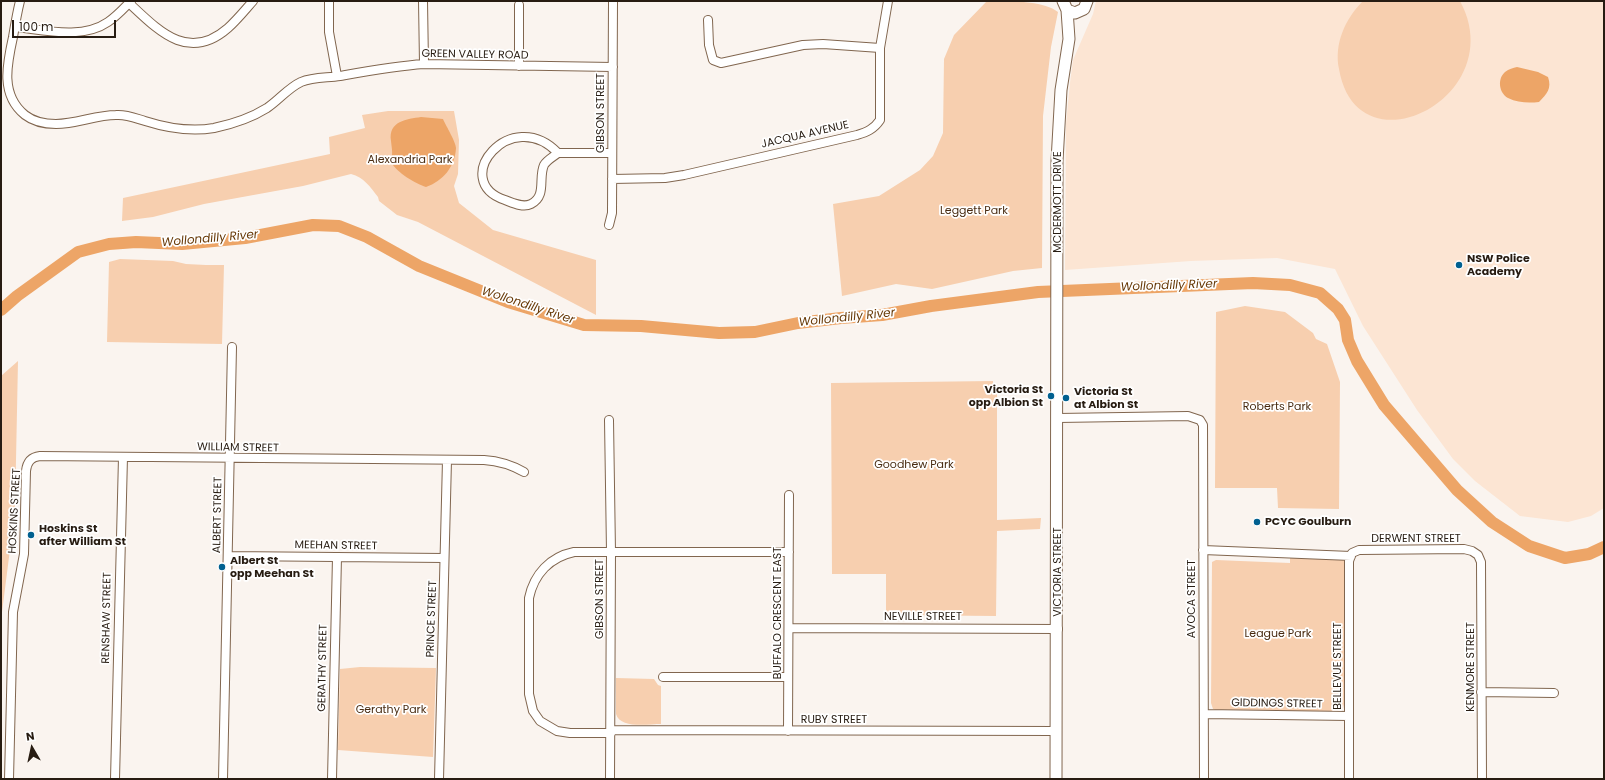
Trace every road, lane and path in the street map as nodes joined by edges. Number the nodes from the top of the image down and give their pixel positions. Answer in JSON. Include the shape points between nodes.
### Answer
{"nodes":[{"id":1,"x":20,"y":1,"type":"edge"},
{"id":2,"x":253,"y":1,"type":"edge"},
{"id":3,"x":329,"y":1,"type":"edge"},
{"id":4,"x":423,"y":1,"type":"edge"},
{"id":5,"x":612,"y":1,"type":"edge"},
{"id":6,"x":888,"y":1,"type":"edge"},
{"id":7,"x":1087,"y":1,"type":"edge"},
{"id":8,"x":130,"y":2,"type":"edge"},
{"id":9,"x":1063,"y":4,"type":"edge"},
{"id":10,"x":519,"y":5,"type":"dead end"},
{"id":11,"x":1081,"y":12,"type":"junction"},
{"id":12,"x":708,"y":20,"type":"dead end"},
{"id":13,"x":15,"y":27,"type":"junction"},
{"id":14,"x":1069,"y":38,"type":"junction"},
{"id":15,"x":880,"y":48,"type":"junction"},
{"id":16,"x":424,"y":64,"type":"junction"},
{"id":17,"x":519,"y":66,"type":"junction"},
{"id":18,"x":613,"y":67,"type":"junction"},
{"id":19,"x":338,"y":76,"type":"junction"},
{"id":20,"x":558,"y":153,"type":"junction"},
{"id":21,"x":612,"y":153,"type":"junction"},
{"id":22,"x":612,"y":179,"type":"junction"},
{"id":23,"x":609,"y":224,"type":"dead end"},
{"id":24,"x":232,"y":347,"type":"dead end"},
{"id":25,"x":1057,"y":365,"type":"joint"},
{"id":26,"x":1058,"y":418,"type":"junction"},
{"id":27,"x":609,"y":420,"type":"dead end"},
{"id":28,"x":123,"y":457,"type":"junction"},
{"id":29,"x":230,"y":459,"type":"junction"},
{"id":30,"x":30,"y":460,"type":"joint"},
{"id":31,"x":447,"y":460,"type":"junction"},
{"id":32,"x":524,"y":472,"type":"dead end"},
{"id":33,"x":789,"y":495,"type":"dead end"},
{"id":34,"x":1203,"y":550,"type":"junction"},
{"id":35,"x":611,"y":552,"type":"junction"},
{"id":36,"x":789,"y":552,"type":"junction"},
{"id":37,"x":1352,"y":554,"type":"junction"},
{"id":38,"x":1478,"y":555,"type":"joint"},
{"id":39,"x":228,"y":556,"type":"junction"},
{"id":40,"x":337,"y":557,"type":"junction"},
{"id":41,"x":444,"y":558,"type":"junction"},
{"id":42,"x":788,"y":628,"type":"junction"},
{"id":43,"x":1058,"y":629,"type":"junction"},
{"id":44,"x":663,"y":677,"type":"dead end"},
{"id":45,"x":788,"y":677,"type":"junction"},
{"id":46,"x":1482,"y":692,"type":"junction"},
{"id":47,"x":1554,"y":693,"type":"dead end"},
{"id":48,"x":1204,"y":714,"type":"junction"},
{"id":49,"x":1349,"y":716,"type":"junction"},
{"id":50,"x":788,"y":731,"type":"junction"},
{"id":51,"x":1057,"y":731,"type":"junction"},
{"id":52,"x":611,"y":732,"type":"junction"},
{"id":53,"x":9,"y":779,"type":"edge"},
{"id":54,"x":114,"y":779,"type":"edge"},
{"id":55,"x":223,"y":779,"type":"edge"},
{"id":56,"x":332,"y":779,"type":"edge"},
{"id":57,"x":438,"y":779,"type":"edge"},
{"id":58,"x":610,"y":779,"type":"edge"},
{"id":59,"x":1056,"y":779,"type":"edge"},
{"id":60,"x":1204,"y":779,"type":"edge"},
{"id":61,"x":1349,"y":779,"type":"edge"},
{"id":62,"x":1482,"y":779,"type":"edge"}],
"edges":[{"from":1,"to":13,"type":"street","name":"GREEN VALLEY ROAD"},
{"from":2,"to":8,"type":"street","via":[[229,28],[200,42],[177,41],[166,36]]},
{"from":3,"to":19,"type":"street","via":[[329,32]]},
{"from":4,"to":16,"type":"street"},
{"from":5,"to":18,"type":"street","name":"GIBSON STREET"},
{"from":6,"to":15,"type":"street","name":"JACQUA AVENUE"},
{"from":7,"to":11,"type":"main road","name":"MCDERMOTT DRIVE"},
{"from":8,"to":13,"type":"street","via":[[107,23],[84,31]]},
{"from":9,"to":11,"type":"main road","via":[[1075,13]]},
{"from":9,"to":14,"type":"main road","name":"MCDERMOTT DRIVE"},
{"from":10,"to":17,"type":"street"},
{"from":11,"to":14,"type":"main road","name":"MCDERMOTT DRIVE"},
{"from":12,"to":15,"type":"street","via":[[710,53],[713,60],[721,63],[823,44]]},
{"from":13,"to":19,"type":"street","name":"GREEN VALLEY ROAD","via":[[6,76],[8,89],[19,110],[44,124],[121,115],[179,129],[212,128],[241,121],[267,108],[301,82],[313,78]]},
{"from":14,"to":25,"type":"main road","name":"MCDERMOTT DRIVE","via":[[1061,90],[1058,153]]},
{"from":15,"to":22,"type":"street","name":"JACQUA AVENUE","via":[[880,120],[876,127],[868,132],[684,175]]},
{"from":16,"to":17,"type":"street","name":"GREEN VALLEY ROAD"},
{"from":16,"to":19,"type":"street","name":"GREEN VALLEY ROAD"},
{"from":17,"to":18,"type":"street","name":"GREEN VALLEY ROAD"},
{"from":18,"to":21,"type":"street","name":"GIBSON STREET"},
{"from":20,"to":20,"type":"street","via":[[544,141],[534,138],[506,140],[487,158],[482,172],[485,185],[499,199],[520,205],[531,204],[539,196],[545,165]]},
{"from":20,"to":21,"type":"street"},
{"from":21,"to":22,"type":"street","name":"GIBSON STREET"},
{"from":22,"to":23,"type":"street","name":"GIBSON STREET","via":[[612,212]]},
{"from":24,"to":29,"type":"street","name":"ALBERT STREET"},
{"from":25,"to":26,"type":"main road","name":"VICTORIA STREET"},
{"from":26,"to":34,"type":"street","name":"AVOCA STREET","via":[[1188,416],[1200,420],[1203,432]]},
{"from":26,"to":43,"type":"main road","name":"VICTORIA STREET"},
{"from":27,"to":35,"type":"street","name":"GIBSON STREET"},
{"from":28,"to":29,"type":"street","name":"WILLIAM STREET"},
{"from":28,"to":30,"type":"street","name":"WILLIAM STREET","via":[[40,456]]},
{"from":28,"to":54,"type":"street","name":"RENSHAW STREET"},
{"from":29,"to":31,"type":"street","name":"WILLIAM STREET"},
{"from":29,"to":39,"type":"street","name":"ALBERT STREET"},
{"from":30,"to":53,"type":"street","name":"HOSKINS STREET","via":[[26,471],[23,563],[13,612]]},
{"from":31,"to":32,"type":"street","name":"WILLIAM STREET","via":[[499,461],[511,464]]},
{"from":31,"to":41,"type":"street","name":"PRINCE STREET"},
{"from":33,"to":36,"type":"street","name":"BUFFALO CRESCENT EAST"},
{"from":34,"to":37,"type":"street","name":"DERWENT STREET"},
{"from":34,"to":48,"type":"street","name":"AVOCA STREET"},
{"from":35,"to":36,"type":"street","name":"RUBY STREET"},
{"from":35,"to":52,"type":"street","name":"GIBSON STREET"},
{"from":35,"to":52,"type":"street","name":"RUBY STREET","via":[[574,552],[561,556],[544,567],[536,578],[529,598],[529,682],[531,705],[536,717],[546,726],[563,733]]},
{"from":36,"to":42,"type":"street","name":"BUFFALO CRESCENT EAST"},
{"from":37,"to":38,"type":"street","name":"DERWENT STREET","via":[[1367,549],[1464,549]]},
{"from":37,"to":49,"type":"street","name":"BELLEVUE STREET","via":[[1348,569]]},
{"from":38,"to":46,"type":"street","name":"KENMORE STREET","via":[[1482,571]]},
{"from":39,"to":40,"type":"street","name":"MEEHAN STREET"},
{"from":39,"to":55,"type":"street","name":"ALBERT STREET"},
{"from":40,"to":41,"type":"street","name":"MEEHAN STREET"},
{"from":40,"to":56,"type":"street","name":"GERATHY STREET"},
{"from":41,"to":57,"type":"street","name":"PRINCE STREET"},
{"from":42,"to":43,"type":"street","name":"NEVILLE STREET"},
{"from":42,"to":45,"type":"street","name":"BUFFALO CRESCENT EAST"},
{"from":43,"to":51,"type":"main road","name":"VICTORIA STREET"},
{"from":44,"to":45,"type":"street"},
{"from":45,"to":50,"type":"street","name":"BUFFALO CRESCENT EAST"},
{"from":46,"to":47,"type":"street"},
{"from":46,"to":62,"type":"street","name":"KENMORE STREET"},
{"from":48,"to":49,"type":"street","name":"GIDDINGS STREET"},
{"from":48,"to":60,"type":"street","name":"AVOCA STREET"},
{"from":49,"to":61,"type":"street","name":"BELLEVUE STREET"},
{"from":50,"to":51,"type":"street","name":"RUBY STREET"},
{"from":50,"to":52,"type":"street","name":"RUBY STREET"},
{"from":51,"to":59,"type":"main road","name":"VICTORIA STREET"},
{"from":52,"to":58,"type":"street","name":"GIBSON STREET"}]}
